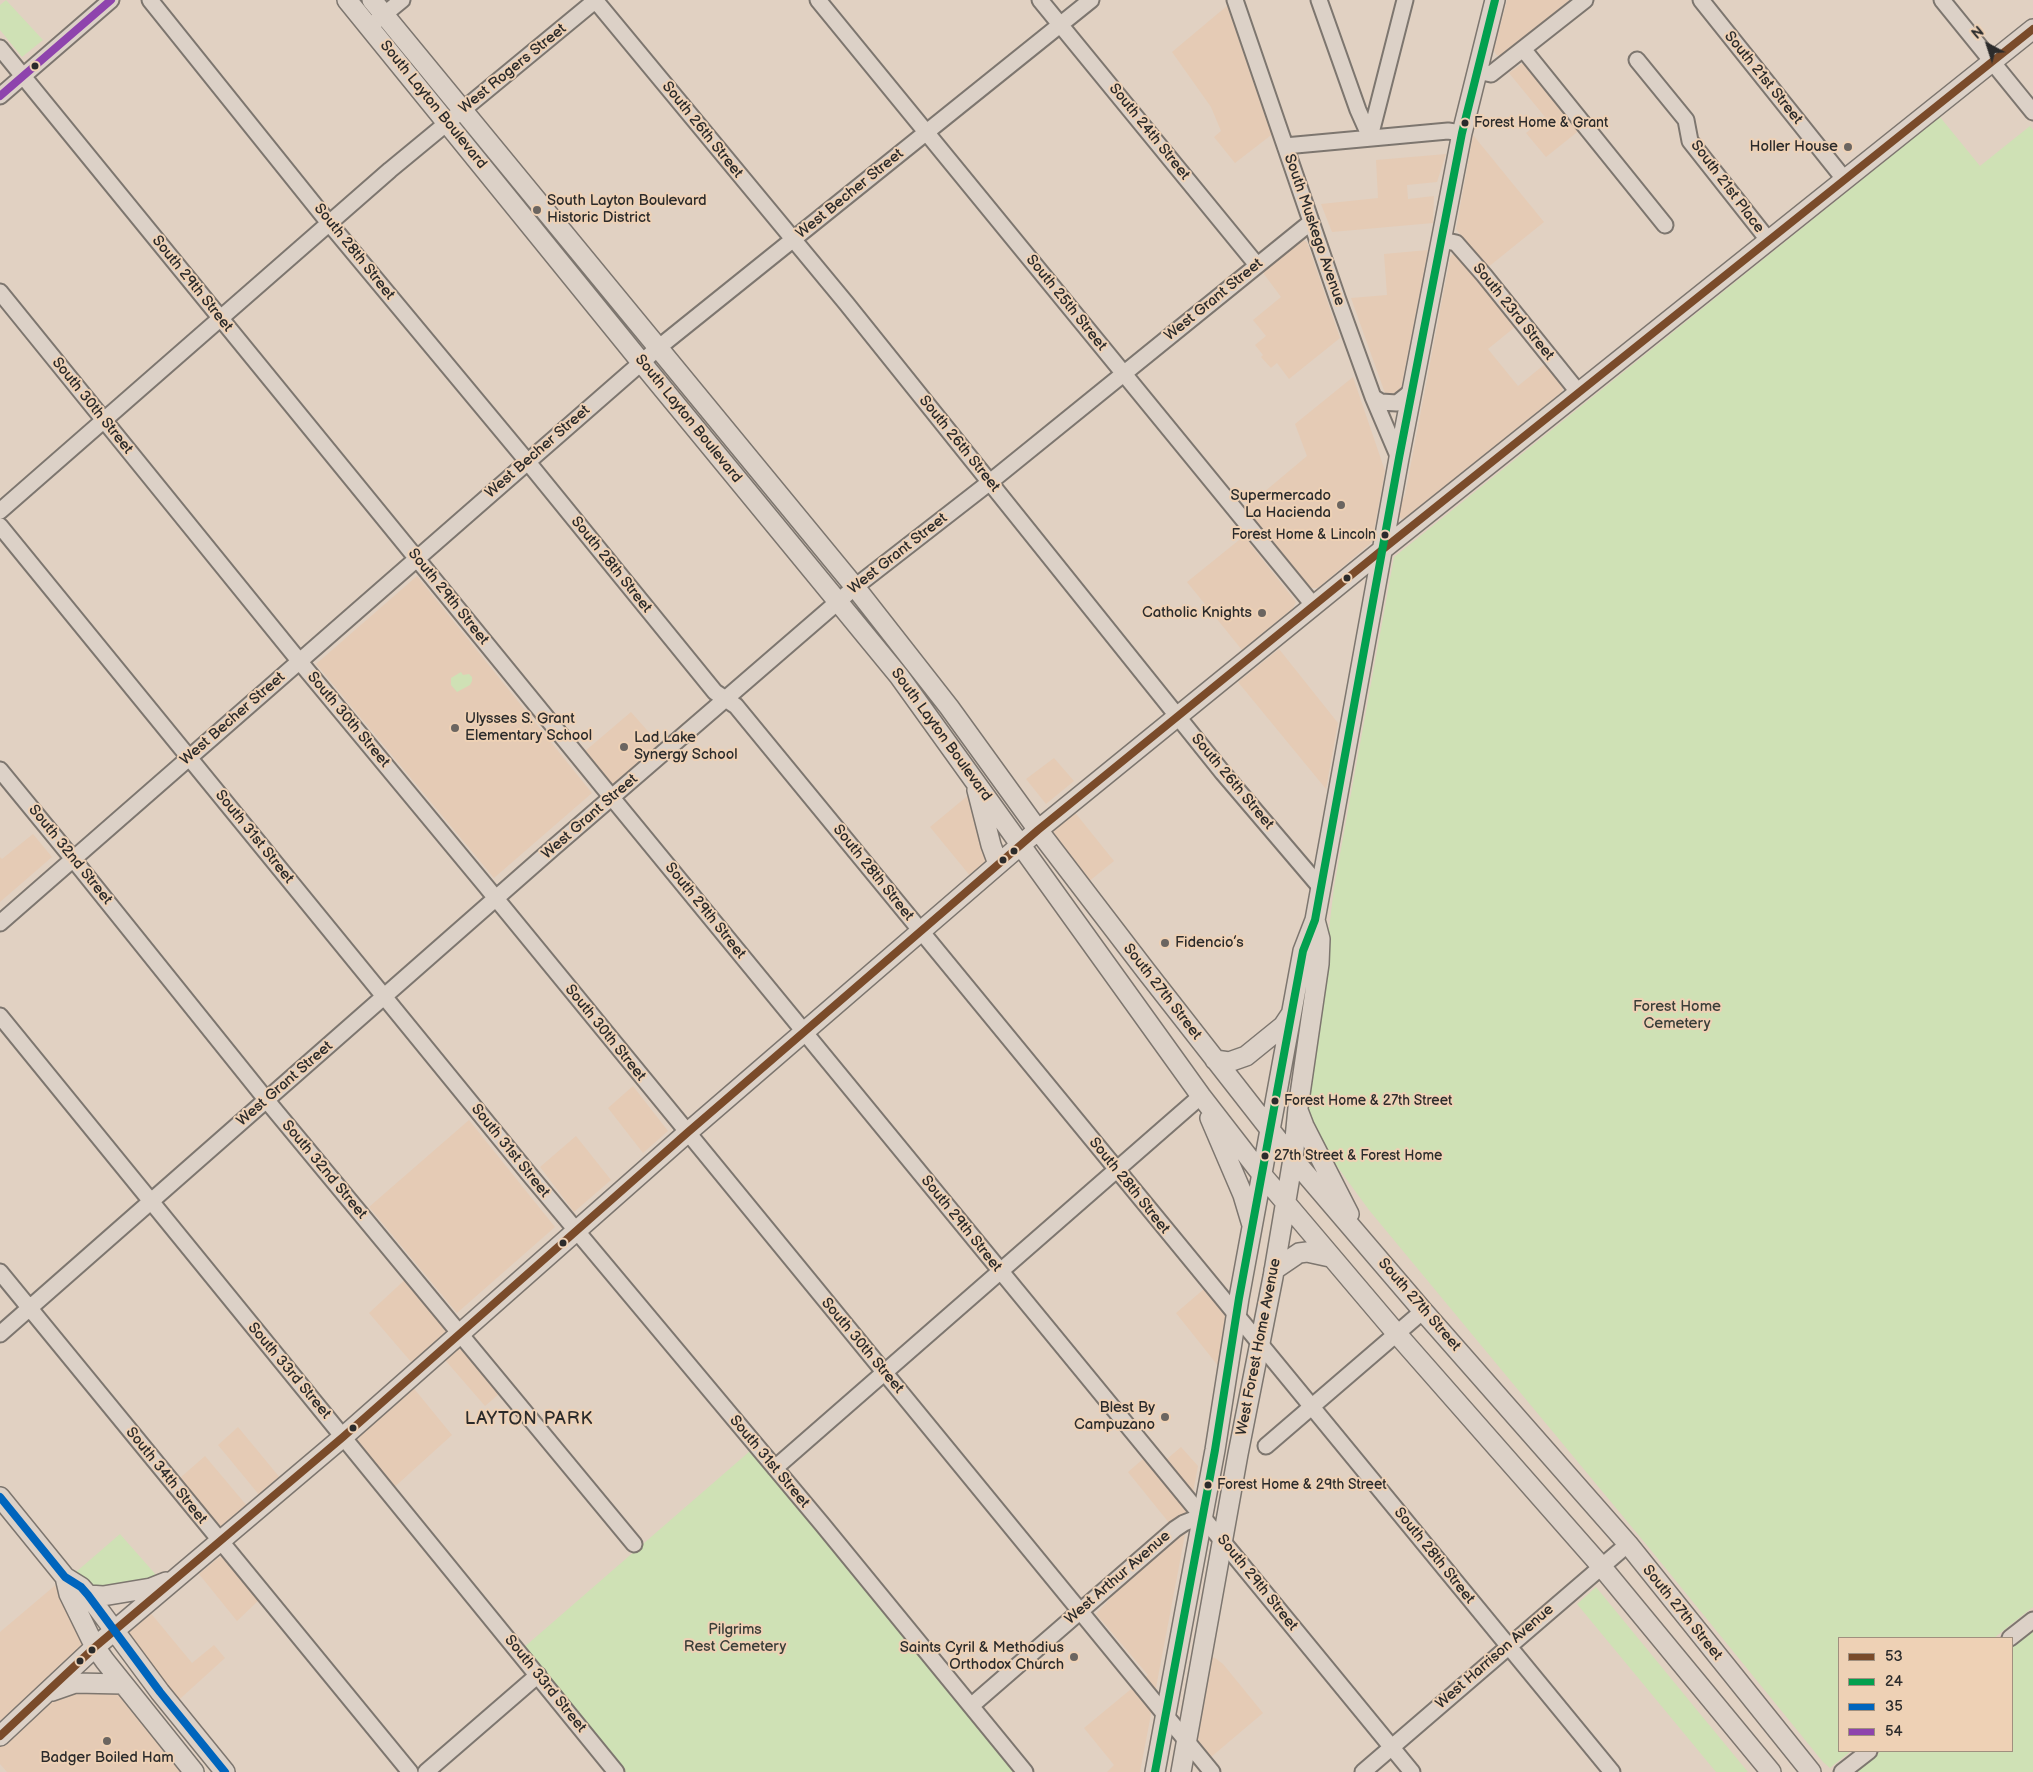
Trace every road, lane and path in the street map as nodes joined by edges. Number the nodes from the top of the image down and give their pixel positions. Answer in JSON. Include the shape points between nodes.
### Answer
{"nodes":[{"id":1,"x":111,"y":0,"type":"edge"},
{"id":2,"x":150,"y":0,"type":"edge"},
{"id":3,"x":347,"y":0,"type":"edge"},
{"id":4,"x":402,"y":0,"type":"edge"},
{"id":5,"x":596,"y":0,"type":"edge"},
{"id":6,"x":818,"y":0,"type":"edge"},
{"id":7,"x":1040,"y":0,"type":"edge"},
{"id":8,"x":1091,"y":0,"type":"edge"},
{"id":9,"x":1235,"y":0,"type":"edge"},
{"id":10,"x":1319,"y":0,"type":"edge"},
{"id":11,"x":1405,"y":0,"type":"edge"},
{"id":12,"x":1495,"y":0,"type":"edge"},
{"id":13,"x":1585,"y":0,"type":"edge"},
{"id":14,"x":1701,"y":0,"type":"edge"},
{"id":15,"x":1942,"y":0,"type":"edge"},
{"id":16,"x":378,"y":7,"type":"edge"},
{"id":17,"x":1061,"y":24,"type":"junction"},
{"id":18,"x":369,"y":26,"type":"junction"},
{"id":19,"x":2033,"y":29,"type":"edge"},
{"id":20,"x":0,"y":48,"type":"edge"},
{"id":21,"x":1523,"y":49,"type":"junction"},
{"id":22,"x":1637,"y":60,"type":"dead end"},
{"id":23,"x":1992,"y":62,"type":"junction"},
{"id":24,"x":1477,"y":71,"type":"junction"},
{"id":25,"x":23,"y":76,"type":"junction"},
{"id":26,"x":0,"y":96,"type":"edge"},
{"id":27,"x":463,"y":110,"type":"junction"},
{"id":28,"x":2033,"y":112,"type":"edge"},
{"id":29,"x":448,"y":123,"type":"junction"},
{"id":30,"x":927,"y":132,"type":"junction"},
{"id":31,"x":1462,"y":133,"type":"junction"},
{"id":32,"x":1370,"y":137,"type":"junction"},
{"id":33,"x":1285,"y":146,"type":"junction"},
{"id":34,"x":1845,"y":180,"type":"junction"},
{"id":35,"x":1311,"y":222,"type":"junction"},
{"id":36,"x":329,"y":223,"type":"junction"},
{"id":37,"x":1665,"y":225,"type":"dead end"},
{"id":38,"x":792,"y":239,"type":"junction"},
{"id":39,"x":1442,"y":240,"type":"junction"},
{"id":40,"x":1769,"y":241,"type":"junction"},
{"id":41,"x":1257,"y":265,"type":"junction"},
{"id":42,"x":0,"y":292,"type":"edge"},
{"id":43,"x":220,"y":318,"type":"junction"},
{"id":44,"x":658,"y":348,"type":"junction"},
{"id":45,"x":641,"y":362,"type":"junction"},
{"id":46,"x":1123,"y":374,"type":"junction"},
{"id":47,"x":1412,"y":391,"type":"junction"},
{"id":48,"x":1579,"y":393,"type":"junction"},
{"id":49,"x":1373,"y":397,"type":"junction"},
{"id":50,"x":103,"y":420,"type":"junction"},
{"id":51,"x":1399,"y":458,"type":"junction"},
{"id":52,"x":527,"y":461,"type":"junction"},
{"id":53,"x":990,"y":482,"type":"junction"},
{"id":54,"x":0,"y":511,"type":"edge"},
{"id":55,"x":0,"y":526,"type":"edge"},
{"id":56,"x":1382,"y":550,"type":"junction"},
{"id":57,"x":416,"y":558,"type":"junction"},
{"id":58,"x":855,"y":588,"type":"junction"},
{"id":59,"x":838,"y":602,"type":"junction"},
{"id":60,"x":1314,"y":606,"type":"junction"},
{"id":61,"x":299,"y":661,"type":"junction"},
{"id":62,"x":726,"y":700,"type":"junction"},
{"id":63,"x":1178,"y":716,"type":"junction"},
{"id":64,"x":190,"y":757,"type":"junction"},
{"id":65,"x":0,"y":770,"type":"edge"},
{"id":66,"x":974,"y":779,"type":"junction"},
{"id":67,"x":612,"y":797,"type":"junction"},
{"id":68,"x":1038,"y":830,"type":"junction"},
{"id":69,"x":1021,"y":845,"type":"junction"},
{"id":70,"x":74,"y":859,"type":"junction"},
{"id":71,"x":998,"y":864,"type":"junction"},
{"id":72,"x":1321,"y":888,"type":"junction"},
{"id":73,"x":496,"y":898,"type":"junction"},
{"id":74,"x":1315,"y":920,"type":"junction"},
{"id":75,"x":0,"y":923,"type":"edge"},
{"id":76,"x":920,"y":931,"type":"junction"},
{"id":77,"x":385,"y":996,"type":"junction"},
{"id":78,"x":1292,"y":1014,"type":"junction"},
{"id":79,"x":0,"y":1016,"type":"edge"},
{"id":80,"x":804,"y":1032,"type":"junction"},
{"id":81,"x":1215,"y":1060,"type":"junction"},
{"id":82,"x":1200,"y":1096,"type":"junction"},
{"id":83,"x":267,"y":1101,"type":"junction"},
{"id":84,"x":1298,"y":1108,"type":"junction"},
{"id":85,"x":1270,"y":1132,"type":"junction"},
{"id":86,"x":688,"y":1133,"type":"junction"},
{"id":87,"x":1293,"y":1159,"type":"junction"},
{"id":88,"x":1116,"y":1170,"type":"junction"},
{"id":89,"x":1263,"y":1176,"type":"junction"},
{"id":90,"x":150,"y":1202,"type":"junction"},
{"id":91,"x":1286,"y":1202,"type":"junction"},
{"id":92,"x":1253,"y":1228,"type":"junction"},
{"id":93,"x":576,"y":1230,"type":"junction"},
{"id":94,"x":1363,"y":1242,"type":"junction"},
{"id":95,"x":1330,"y":1257,"type":"junction"},
{"id":96,"x":1274,"y":1270,"type":"junction"},
{"id":97,"x":1000,"y":1271,"type":"junction"},
{"id":98,"x":0,"y":1272,"type":"edge"},
{"id":99,"x":30,"y":1308,"type":"junction"},
{"id":100,"x":1423,"y":1311,"type":"junction"},
{"id":101,"x":1238,"y":1318,"type":"junction"},
{"id":102,"x":0,"y":1334,"type":"edge"},
{"id":103,"x":460,"y":1334,"type":"junction"},
{"id":104,"x":1396,"y":1334,"type":"junction"},
{"id":105,"x":1260,"y":1346,"type":"junction"},
{"id":106,"x":884,"y":1372,"type":"junction"},
{"id":107,"x":1311,"y":1407,"type":"junction"},
{"id":108,"x":343,"y":1436,"type":"junction"},
{"id":109,"x":1266,"y":1446,"type":"dead end"},
{"id":110,"x":775,"y":1468,"type":"junction"},
{"id":111,"x":0,"y":1498,"type":"edge"},
{"id":112,"x":1202,"y":1516,"type":"junction"},
{"id":113,"x":219,"y":1541,"type":"junction"},
{"id":114,"x":1223,"y":1542,"type":"junction"},
{"id":115,"x":634,"y":1544,"type":"dead end"},
{"id":116,"x":1628,"y":1544,"type":"junction"},
{"id":117,"x":1601,"y":1566,"type":"junction"},
{"id":118,"x":65,"y":1577,"type":"junction"},
{"id":119,"x":174,"y":1579,"type":"junction"},
{"id":120,"x":88,"y":1595,"type":"junction"},
{"id":121,"x":1080,"y":1611,"type":"junction"},
{"id":122,"x":2033,"y":1620,"type":"edge"},
{"id":123,"x":114,"y":1632,"type":"junction"},
{"id":124,"x":2011,"y":1637,"type":"edge"},
{"id":125,"x":1508,"y":1646,"type":"junction"},
{"id":126,"x":96,"y":1647,"type":"junction"},
{"id":127,"x":538,"y":1675,"type":"junction"},
{"id":128,"x":124,"y":1684,"type":"junction"},
{"id":129,"x":46,"y":1693,"type":"junction"},
{"id":130,"x":970,"y":1706,"type":"junction"},
{"id":131,"x":1166,"y":1717,"type":"junction"},
{"id":132,"x":0,"y":1736,"type":"edge"},
{"id":133,"x":1187,"y":1742,"type":"junction"},
{"id":134,"x":1392,"y":1747,"type":"junction"},
{"id":135,"x":1868,"y":1752,"type":"edge"},
{"id":136,"x":194,"y":1772,"type":"edge"},
{"id":137,"x":225,"y":1772,"type":"edge"},
{"id":138,"x":410,"y":1772,"type":"edge"},
{"id":139,"x":426,"y":1772,"type":"edge"},
{"id":140,"x":616,"y":1772,"type":"edge"},
{"id":141,"x":1025,"y":1772,"type":"edge"},
{"id":142,"x":1155,"y":1772,"type":"edge"},
{"id":143,"x":1181,"y":1772,"type":"edge"},
{"id":144,"x":1212,"y":1772,"type":"edge"},
{"id":145,"x":1363,"y":1772,"type":"edge"},
{"id":146,"x":1412,"y":1772,"type":"edge"},
{"id":147,"x":1612,"y":1772,"type":"edge"},
{"id":148,"x":1771,"y":1772,"type":"edge"},
{"id":149,"x":1810,"y":1772,"type":"edge"},
{"id":150,"x":1842,"y":1772,"type":"edge"}],
"edges":[{"from":1,"to":25,"type":"street"},
{"from":2,"to":36,"type":"street","name":"South 28th Street"},
{"from":3,"to":18,"type":"main road","name":"South Layton Boulevard"},
{"from":4,"to":16,"type":"street"},
{"from":5,"to":27,"type":"street","name":"West Rogers Street"},
{"from":5,"to":38,"type":"street","name":"South 26th Street"},
{"from":6,"to":30,"type":"street","name":"South 25th Street"},
{"from":7,"to":17,"type":"street","name":"South 24th Street"},
{"from":8,"to":17,"type":"street","name":"West Becher Street"},
{"from":9,"to":33,"type":"street","name":"South Muskego Avenue"},
{"from":10,"to":32,"type":"street"},
{"from":11,"to":32,"type":"street"},
{"from":12,"to":24,"type":"main road","name":"West Forest Home Avenue"},
{"from":13,"to":21,"type":"street"},
{"from":14,"to":34,"type":"street","name":"South 21st Street"},
{"from":15,"to":23,"type":"street"},
{"from":16,"to":18,"type":"street"},
{"from":16,"to":27,"type":"main road","name":"South Layton Boulevard"},
{"from":17,"to":30,"type":"street","name":"West Becher Street"},
{"from":17,"to":41,"type":"street","name":"South 24th Street"},
{"from":18,"to":29,"type":"main road","name":"South Layton Boulevard"},
{"from":19,"to":23,"type":"main road"},
{"from":20,"to":25,"type":"street","name":"South 29th Street"},
{"from":21,"to":24,"type":"street","via":[[1491,74]]},
{"from":21,"to":37,"type":"street"},
{"from":22,"to":40,"type":"street","name":"South 21st Place","via":[[1686,120],[1690,141]]},
{"from":23,"to":28,"type":"street"},
{"from":23,"to":34,"type":"main road"},
{"from":24,"to":31,"type":"main road","name":"West Forest Home Avenue"},
{"from":25,"to":26,"type":"street"},
{"from":25,"to":43,"type":"street","name":"South 29th Street"},
{"from":27,"to":29,"type":"street","name":"West Rogers Street"},
{"from":27,"to":44,"type":"main road","name":"South Layton Boulevard"},
{"from":29,"to":36,"type":"street","name":"West Rogers Street"},
{"from":29,"to":45,"type":"main road","name":"South Layton Boulevard"},
{"from":30,"to":38,"type":"street","name":"West Becher Street"},
{"from":30,"to":46,"type":"street","name":"South 25th Street"},
{"from":31,"to":32,"type":"street","via":[[1448,131]]},
{"from":31,"to":39,"type":"main road","name":"West Forest Home Avenue"},
{"from":32,"to":33,"type":"street"},
{"from":33,"to":35,"type":"street","name":"South Muskego Avenue"},
{"from":34,"to":40,"type":"main road"},
{"from":35,"to":41,"type":"street","name":"West Grant Street"},
{"from":35,"to":49,"type":"street","name":"South Muskego Avenue"},
{"from":36,"to":43,"type":"street","name":"West Rogers Street"},
{"from":36,"to":52,"type":"street","name":"South 28th Street"},
{"from":38,"to":44,"type":"street","name":"West Becher Street"},
{"from":38,"to":53,"type":"street","name":"South 26th Street"},
{"from":39,"to":47,"type":"main road","name":"West Forest Home Avenue"},
{"from":39,"to":48,"type":"street","name":"South 23rd Street","via":[[1456,243]]},
{"from":40,"to":48,"type":"main road"},
{"from":41,"to":46,"type":"street","name":"West Grant Street"},
{"from":42,"to":50,"type":"street","name":"South 30th Street"},
{"from":43,"to":50,"type":"street","name":"West Rogers Street"},
{"from":43,"to":57,"type":"street","name":"South 29th Street"},
{"from":44,"to":45,"type":"street","name":"West Becher Street"},
{"from":44,"to":58,"type":"main road","name":"South Layton Boulevard"},
{"from":45,"to":52,"type":"street","name":"West Becher Street"},
{"from":45,"to":59,"type":"main road","name":"South Layton Boulevard"},
{"from":46,"to":53,"type":"street","name":"West Grant Street"},
{"from":46,"to":60,"type":"street","name":"South 25th Street"},
{"from":47,"to":49,"type":"street","via":[[1397,403],[1381,402]]},
{"from":47,"to":51,"type":"main road","name":"West Forest Home Avenue"},
{"from":48,"to":56,"type":"main road"},
{"from":49,"to":51,"type":"street","name":"South Muskego Avenue"},
{"from":50,"to":54,"type":"street","name":"West Rogers Street"},
{"from":50,"to":61,"type":"street","name":"South 30th Street"},
{"from":51,"to":56,"type":"main road","name":"West Forest Home Avenue"},
{"from":52,"to":57,"type":"street","name":"West Becher Street"},
{"from":52,"to":62,"type":"street","name":"South 28th Street","via":[[715,692]]},
{"from":53,"to":58,"type":"street","name":"West Grant Street"},
{"from":53,"to":63,"type":"street","name":"South 26th Street"},
{"from":55,"to":64,"type":"street","name":"South 31st Street"},
{"from":56,"to":60,"type":"main road"},
{"from":56,"to":72,"type":"main road","name":"West Forest Home Avenue"},
{"from":57,"to":61,"type":"street","name":"West Becher Street"},
{"from":57,"to":67,"type":"street","name":"South 29th Street"},
{"from":58,"to":59,"type":"street","name":"West Grant Street"},
{"from":58,"to":68,"type":"main road","name":"South Layton Boulevard","via":[[950,708]]},
{"from":59,"to":62,"type":"street","name":"West Grant Street"},
{"from":59,"to":66,"type":"main road","name":"South Layton Boulevard","via":[[899,676]]},
{"from":60,"to":63,"type":"main road"},
{"from":61,"to":64,"type":"street","name":"West Becher Street"},
{"from":61,"to":73,"type":"street","name":"South 30th Street"},
{"from":62,"to":67,"type":"street","name":"West Grant Street"},
{"from":62,"to":76,"type":"street","name":"South 28th Street","via":[[736,706]]},
{"from":63,"to":68,"type":"main road"},
{"from":63,"to":72,"type":"street","name":"South 26th Street"},
{"from":64,"to":70,"type":"street","name":"West Becher Street"},
{"from":64,"to":77,"type":"street","name":"South 31st Street"},
{"from":65,"to":70,"type":"street","name":"South 32nd Street"},
{"from":66,"to":69,"type":"main road","name":"South Layton Boulevard"},
{"from":66,"to":71,"type":"main road"},
{"from":67,"to":73,"type":"street","name":"West Grant Street"},
{"from":67,"to":80,"type":"street","name":"South 29th Street"},
{"from":68,"to":69,"type":"main road"},
{"from":68,"to":81,"type":"main road","name":"South 27th Street"},
{"from":69,"to":71,"type":"main road"},
{"from":69,"to":82,"type":"main road","name":"South 27th Street"},
{"from":70,"to":75,"type":"street","name":"West Becher Street"},
{"from":70,"to":83,"type":"street","name":"South 32nd Street"},
{"from":71,"to":76,"type":"main road"},
{"from":72,"to":74,"type":"main road","name":"West Forest Home Avenue"},
{"from":73,"to":77,"type":"street","name":"West Grant Street"},
{"from":73,"to":86,"type":"street","name":"South 30th Street"},
{"from":74,"to":78,"type":"main road","name":"West Forest Home Avenue","via":[[1303,951]]},
{"from":74,"to":84,"type":"main road","name":"West Forest Home Avenue","via":[[1320,940],[1319,964]]},
{"from":76,"to":80,"type":"main road"},
{"from":76,"to":88,"type":"street","name":"South 28th Street"},
{"from":77,"to":83,"type":"street","name":"West Grant Street"},
{"from":77,"to":93,"type":"street","name":"South 31st Street"},
{"from":78,"to":81,"type":"main road","via":[[1283,1026],[1246,1056],[1229,1062]]},
{"from":78,"to":85,"type":"main road","name":"West Forest Home Avenue"},
{"from":79,"to":90,"type":"street","name":"South 33rd Street"},
{"from":80,"to":86,"type":"main road"},
{"from":80,"to":97,"type":"street","name":"South 29th Street"},
{"from":81,"to":85,"type":"main road","name":"South 27th Street"},
{"from":82,"to":88,"type":"street"},
{"from":82,"to":89,"type":"main road","name":"South 27th Street"},
{"from":82,"to":92,"type":"main road","via":[[1243,1195]]},
{"from":83,"to":90,"type":"street","name":"West Grant Street"},
{"from":83,"to":103,"type":"street","name":"South 32nd Street"},
{"from":84,"to":87,"type":"main road","name":"West Forest Home Avenue"},
{"from":84,"to":94,"type":"main road"},
{"from":85,"to":87,"type":"main road","name":"South 27th Street"},
{"from":85,"to":89,"type":"main road","name":"West Forest Home Avenue"},
{"from":86,"to":93,"type":"main road"},
{"from":86,"to":106,"type":"street","name":"South 30th Street"},
{"from":87,"to":91,"type":"main road","name":"West Forest Home Avenue"},
{"from":87,"to":94,"type":"main road","name":"South 27th Street"},
{"from":88,"to":97,"type":"street"},
{"from":88,"to":101,"type":"street","name":"South 28th Street"},
{"from":89,"to":91,"type":"main road","name":"South 27th Street"},
{"from":89,"to":92,"type":"main road","name":"West Forest Home Avenue"},
{"from":90,"to":99,"type":"street","name":"West Grant Street"},
{"from":90,"to":108,"type":"street","name":"South 33rd Street"},
{"from":91,"to":95,"type":"main road","name":"South 27th Street"},
{"from":91,"to":96,"type":"main road","name":"West Forest Home Avenue"},
{"from":92,"to":101,"type":"main road","name":"West Forest Home Avenue"},
{"from":93,"to":103,"type":"main road"},
{"from":93,"to":110,"type":"street","name":"South 31st Street"},
{"from":94,"to":100,"type":"main road","name":"South 27th Street"},
{"from":95,"to":96,"type":"main road","via":[[1299,1253]]},
{"from":95,"to":104,"type":"main road","name":"South 27th Street"},
{"from":96,"to":105,"type":"main road","name":"West Forest Home Avenue"},
{"from":97,"to":106,"type":"street"},
{"from":97,"to":112,"type":"street","name":"South 29th Street"},
{"from":98,"to":99,"type":"street","name":"South 34th Street"},
{"from":99,"to":102,"type":"street","name":"West Grant Street"},
{"from":99,"to":113,"type":"street","name":"South 34th Street"},
{"from":100,"to":104,"type":"street"},
{"from":100,"to":116,"type":"main road","name":"South 27th Street"},
{"from":101,"to":105,"type":"street","name":"South 28th Street"},
{"from":101,"to":112,"type":"main road","name":"West Forest Home Avenue"},
{"from":103,"to":108,"type":"main road"},
{"from":103,"to":115,"type":"street","name":"South 32nd Street"},
{"from":104,"to":107,"type":"street"},
{"from":104,"to":117,"type":"main road","name":"South 27th Street"},
{"from":105,"to":107,"type":"street","name":"South 28th Street"},
{"from":105,"to":114,"type":"main road","name":"West Forest Home Avenue"},
{"from":106,"to":110,"type":"street"},
{"from":106,"to":121,"type":"street","name":"South 30th Street"},
{"from":107,"to":109,"type":"street"},
{"from":107,"to":125,"type":"street","name":"South 28th Street"},
{"from":108,"to":113,"type":"main road"},
{"from":108,"to":127,"type":"street","name":"South 33rd Street"},
{"from":110,"to":130,"type":"street","name":"South 31st Street"},
{"from":111,"to":118,"type":"main road"},
{"from":112,"to":114,"type":"street","name":"South 29th Street"},
{"from":112,"to":121,"type":"street","name":"West Arthur Avenue","via":[[1174,1529]]},
{"from":112,"to":131,"type":"main road","name":"West Forest Home Avenue"},
{"from":113,"to":119,"type":"main road"},
{"from":113,"to":138,"type":"street","name":"South 34th Street"},
{"from":114,"to":133,"type":"main road","name":"West Forest Home Avenue"},
{"from":114,"to":134,"type":"street","name":"South 29th Street"},
{"from":116,"to":117,"type":"street","name":"West Harrison Avenue"},
{"from":116,"to":149,"type":"main road","name":"South 27th Street"},
{"from":117,"to":125,"type":"street","name":"West Harrison Avenue"},
{"from":117,"to":148,"type":"main road","name":"South 27th Street"},
{"from":118,"to":120,"type":"main road"},
{"from":118,"to":126,"type":"main road","via":[[69,1594]]},
{"from":119,"to":120,"type":"main road","via":[[151,1588],[102,1596]]},
{"from":119,"to":123,"type":"main road"},
{"from":120,"to":123,"type":"main road"},
{"from":121,"to":130,"type":"street","name":"West Arthur Avenue"},
{"from":121,"to":131,"type":"street","name":"South 30th Street"},
{"from":122,"to":124,"type":"street"},
{"from":123,"to":126,"type":"main road"},
{"from":123,"to":137,"type":"main road"},
{"from":125,"to":134,"type":"street","name":"West Harrison Avenue"},
{"from":125,"to":147,"type":"street","name":"South 28th Street"},
{"from":126,"to":128,"type":"main road"},
{"from":126,"to":129,"type":"main road"},
{"from":127,"to":139,"type":"street"},
{"from":127,"to":140,"type":"street","name":"South 33rd Street"},
{"from":128,"to":129,"type":"main road","via":[[75,1683]]},
{"from":128,"to":136,"type":"main road"},
{"from":129,"to":132,"type":"main road"},
{"from":130,"to":141,"type":"street","name":"South 31st Street"},
{"from":131,"to":133,"type":"street","name":"South 30th Street"},
{"from":131,"to":142,"type":"main road","name":"West Forest Home Avenue"},
{"from":133,"to":143,"type":"main road","name":"West Forest Home Avenue"},
{"from":133,"to":144,"type":"street","name":"South 30th Street"},
{"from":134,"to":145,"type":"street","name":"West Harrison Avenue"},
{"from":134,"to":146,"type":"street","name":"South 29th Street"},
{"from":135,"to":150,"type":"street"}]}
